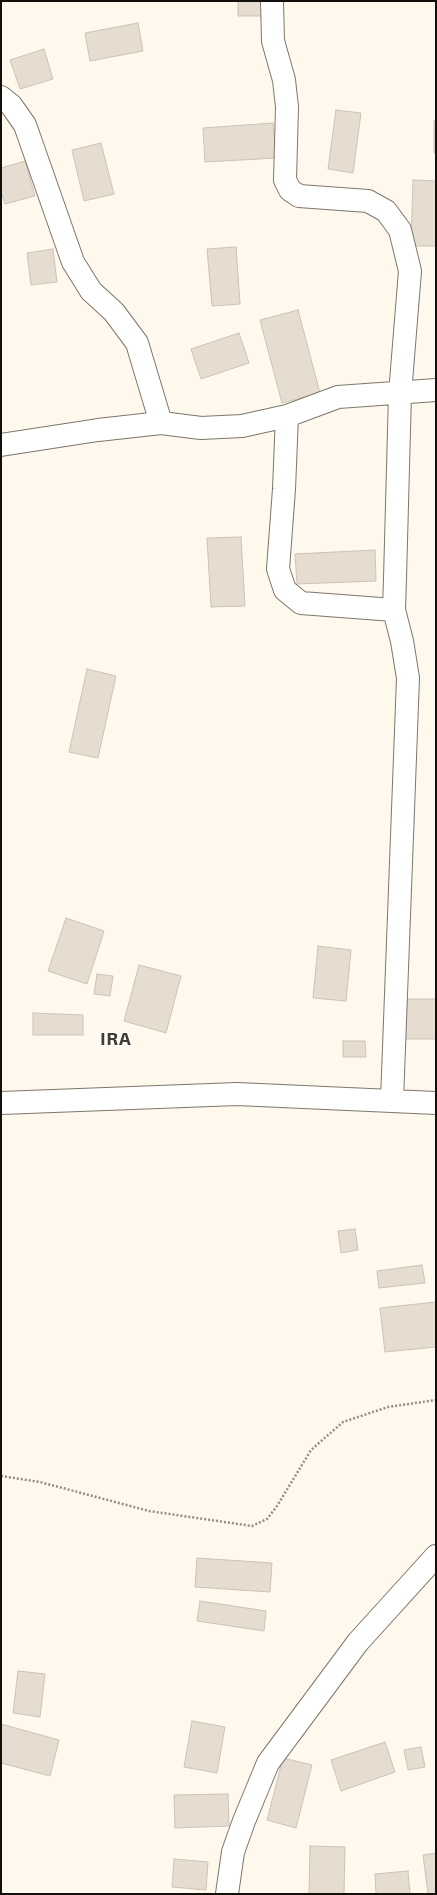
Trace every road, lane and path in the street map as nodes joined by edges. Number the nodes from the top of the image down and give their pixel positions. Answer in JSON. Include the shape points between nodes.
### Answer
{"nodes":[{"id":1,"x":272,"y":1,"type":"edge"},
{"id":2,"x":1,"y":96,"type":"edge"},
{"id":3,"x":436,"y":390,"type":"edge"},
{"id":4,"x":400,"y":394,"type":"junction"},
{"id":5,"x":287,"y":416,"type":"junction"},
{"id":6,"x":161,"y":424,"type":"junction"},
{"id":7,"x":1,"y":445,"type":"edge"},
{"id":8,"x":394,"y":610,"type":"junction"},
{"id":9,"x":392,"y":1100,"type":"junction"},
{"id":10,"x":1,"y":1103,"type":"edge"},
{"id":11,"x":436,"y":1103,"type":"edge"},
{"id":12,"x":436,"y":1400,"type":"edge"},
{"id":13,"x":1,"y":1476,"type":"edge"},
{"id":14,"x":436,"y":1556,"type":"edge"},
{"id":15,"x":227,"y":1894,"type":"edge"}],
"edges":[{"from":1,"to":4,"type":"street","via":[[273,41],[284,80],[287,107],[285,180],[290,190],[299,196],[368,202],[386,211],[400,230],[410,271]]},
{"from":2,"to":6,"type":"street","via":[[26,125],[73,262],[90,291],[114,312],[137,343]]},
{"from":3,"to":4,"type":"street"},
{"from":4,"to":5,"type":"street","via":[[338,397]]},
{"from":4,"to":8,"type":"street"},
{"from":5,"to":6,"type":"street","via":[[242,426],[200,428]]},
{"from":5,"to":8,"type":"street","via":[[278,569],[285,590],[301,603]]},
{"from":6,"to":7,"type":"street","via":[[98,430]]},
{"from":8,"to":9,"type":"street","via":[[408,678]]},
{"from":9,"to":10,"type":"street","via":[[237,1094]]},
{"from":9,"to":11,"type":"street"},
{"from":12,"to":13,"type":"path","via":[[388,1406],[343,1422],[311,1450],[267,1519],[252,1526],[149,1511],[40,1482]]},
{"from":14,"to":15,"type":"street","via":[[358,1642],[268,1763],[233,1852]]}]}
